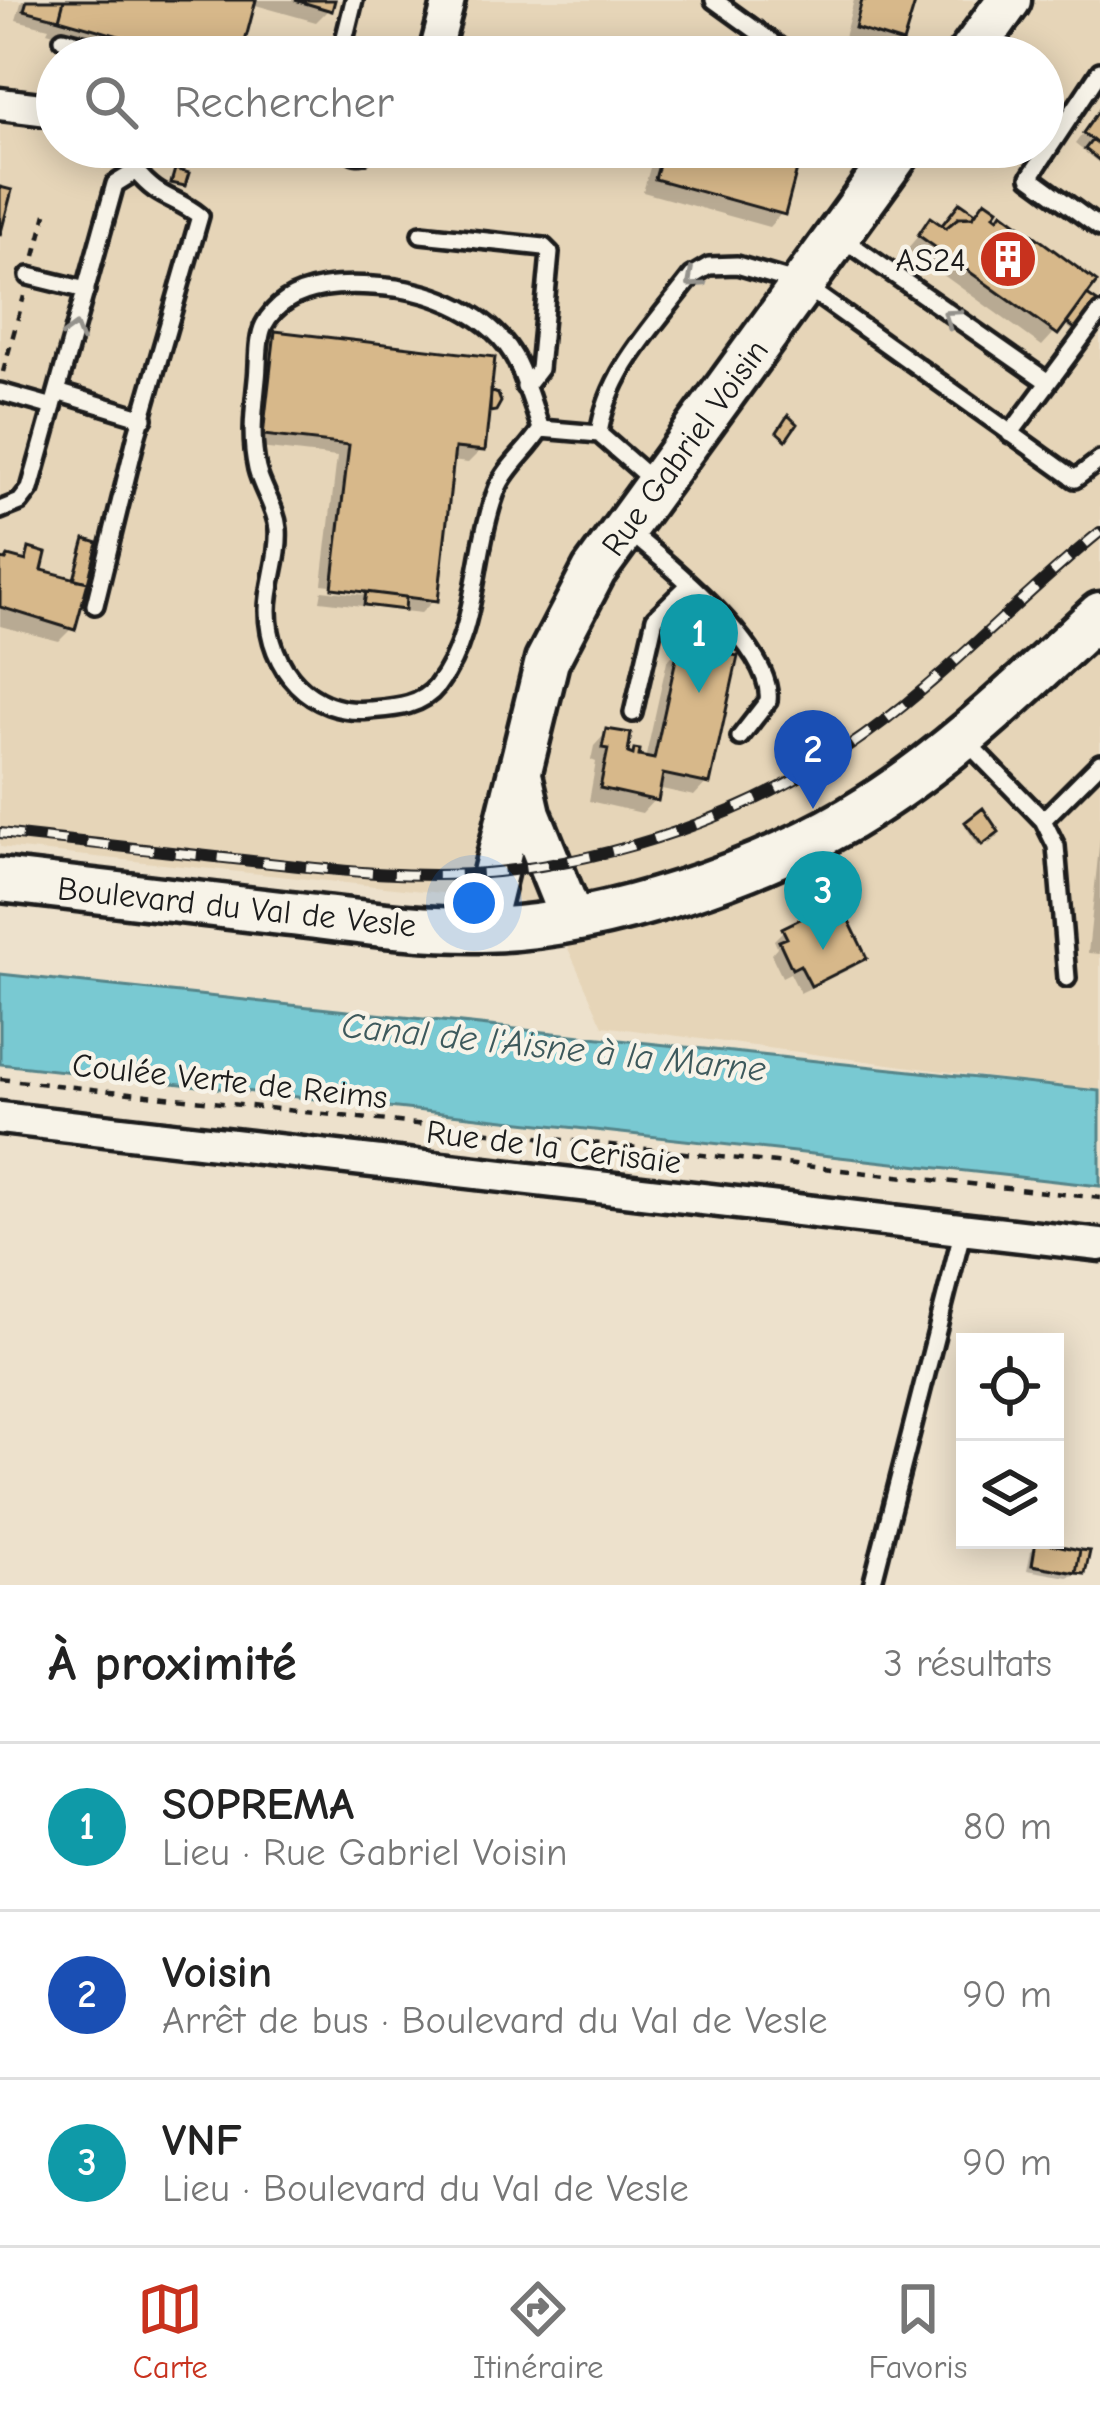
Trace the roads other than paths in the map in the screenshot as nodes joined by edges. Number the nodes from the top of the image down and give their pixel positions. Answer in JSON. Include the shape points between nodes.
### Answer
{"nodes":[{"id":1,"x":354,"y":0,"type":"edge"},
{"id":2,"x":449,"y":0,"type":"edge"},
{"id":3,"x":714,"y":0,"type":"edge"},
{"id":4,"x":1009,"y":0,"type":"edge"},
{"id":5,"x":345,"y":36,"type":"edge"},
{"id":6,"x":440,"y":36,"type":"edge"},
{"id":7,"x":764,"y":36,"type":"edge"},
{"id":8,"x":983,"y":36,"type":"edge"},
{"id":9,"x":1100,"y":71,"type":"edge"},
{"id":10,"x":0,"y":104,"type":"edge"},
{"id":11,"x":36,"y":108,"type":"edge"},
{"id":12,"x":1064,"y":126,"type":"edge"},
{"id":13,"x":137,"y":168,"type":"edge"},
{"id":14,"x":887,"y":168,"type":"edge"},
{"id":15,"x":1036,"y":168,"type":"edge"},
{"id":16,"x":136,"y":171,"type":"junction"},
{"id":17,"x":1100,"y":227,"type":"edge"},
{"id":18,"x":421,"y":234,"type":"dead end"},
{"id":19,"x":838,"y":236,"type":"junction"},
{"id":20,"x":29,"y":276,"type":"dead end"},
{"id":21,"x":802,"y":284,"type":"junction"},
{"id":22,"x":86,"y":290,"type":"junction"},
{"id":23,"x":1100,"y":313,"type":"edge"},
{"id":24,"x":1048,"y":382,"type":"junction"},
{"id":25,"x":525,"y":387,"type":"junction"},
{"id":26,"x":0,"y":392,"type":"edge"},
{"id":27,"x":55,"y":400,"type":"junction"},
{"id":28,"x":144,"y":418,"type":"junction"},
{"id":29,"x":541,"y":429,"type":"junction"},
{"id":30,"x":599,"y":434,"type":"junction"},
{"id":31,"x":1010,"y":434,"type":"junction"},
{"id":32,"x":1100,"y":460,"type":"edge"},
{"id":33,"x":657,"y":484,"type":"junction"},
{"id":34,"x":0,"y":510,"type":"edge"},
{"id":35,"x":625,"y":528,"type":"junction"},
{"id":36,"x":689,"y":584,"type":"junction"},
{"id":37,"x":95,"y":605,"type":"dead end"},
{"id":38,"x":1100,"y":614,"type":"edge"},
{"id":39,"x":633,"y":712,"type":"dead end"},
{"id":40,"x":740,"y":737,"type":"dead end"},
{"id":41,"x":964,"y":739,"type":"junction"},
{"id":42,"x":1100,"y":763,"type":"edge"},
{"id":43,"x":520,"y":774,"type":"junction"},
{"id":44,"x":1043,"y":820,"type":"junction"},
{"id":45,"x":0,"y":880,"type":"edge"},
{"id":46,"x":571,"y":918,"type":"junction"},
{"id":47,"x":481,"y":930,"type":"junction"},
{"id":48,"x":1067,"y":978,"type":"dead end"},
{"id":49,"x":0,"y":1118,"type":"edge"},
{"id":50,"x":963,"y":1229,"type":"junction"},
{"id":51,"x":1100,"y":1245,"type":"edge"},
{"id":52,"x":872,"y":1585,"type":"edge"}],
"edges":[{"from":1,"to":5,"type":"lane"},
{"from":2,"to":6,"type":"street"},
{"from":3,"to":7,"type":"lane"},
{"from":4,"to":8,"type":"street"},
{"from":9,"to":12,"type":"lane"},
{"from":10,"to":11,"type":"street"},
{"from":13,"to":16,"type":"lane"},
{"from":14,"to":19,"type":"street","name":"Rue Gabriel Voisin"},
{"from":15,"to":17,"type":"lane","via":[[1030,177]]},
{"from":16,"to":22,"type":"lane","via":[[115,184]]},
{"from":16,"to":28,"type":"lane","via":[[158,195],[200,216]]},
{"from":18,"to":25,"type":"lane","via":[[550,253],[539,370]]},
{"from":19,"to":21,"type":"street","name":"Rue Gabriel Voisin"},
{"from":24,"to":19,"type":"lane","one_way":true},
{"from":20,"to":22,"type":"lane"},
{"from":21,"to":30,"type":"lane","one_way":true,"via":[[736,265],[692,276],[613,379]]},
{"from":21,"to":31,"type":"lane"},
{"from":21,"to":33,"type":"street","name":"Rue Gabriel Voisin"},
{"from":27,"to":22,"type":"lane","one_way":true},
{"from":23,"to":24,"type":"lane"},
{"from":24,"to":31,"type":"lane"},
{"from":25,"to":29,"type":"lane"},
{"from":25,"to":29,"type":"lane","via":[[507,346],[457,304],[425,292],[331,286],[302,293],[262,327],[252,436],[279,533],[268,609],[287,677],[321,705],[357,712],[406,706],[435,689],[462,637],[499,485]]},
{"from":26,"to":27,"type":"lane"},
{"from":27,"to":28,"type":"lane"},
{"from":27,"to":34,"type":"lane","via":[[30,489]]},
{"from":28,"to":37,"type":"lane"},
{"from":29,"to":30,"type":"lane"},
{"from":30,"to":33,"type":"lane"},
{"from":31,"to":32,"type":"lane","via":[[1075,479]]},
{"from":33,"to":35,"type":"street","name":"Rue Gabriel Voisin"},
{"from":35,"to":36,"type":"lane"},
{"from":35,"to":43,"type":"street","name":"Rue Gabriel Voisin","via":[[556,638]]},
{"from":36,"to":39,"type":"lane","via":[[655,618]]},
{"from":36,"to":40,"type":"lane","via":[[765,668],[768,701]]},
{"from":38,"to":41,"type":"street","name":"Boulevard du Val de Vesle"},
{"from":41,"to":44,"type":"lane"},
{"from":41,"to":46,"type":"street","name":"Boulevard du Val de Vesle","via":[[805,843],[686,891]]},
{"from":42,"to":44,"type":"lane"},
{"from":43,"to":46,"type":"street","name":"Rue Gabriel Voisin"},
{"from":43,"to":47,"type":"street","name":"Rue Gabriel Voisin"},
{"from":44,"to":48,"type":"lane","via":[[1055,846]]},
{"from":45,"to":47,"type":"street","name":"Boulevard du Val de Vesle"},
{"from":46,"to":47,"type":"street","name":"Boulevard du Val de Vesle"},
{"from":49,"to":50,"type":"street","name":"Rue de la Cerisaie"},
{"from":50,"to":51,"type":"street","name":"Rue de la Cerisaie"},
{"from":50,"to":52,"type":"lane"}]}
